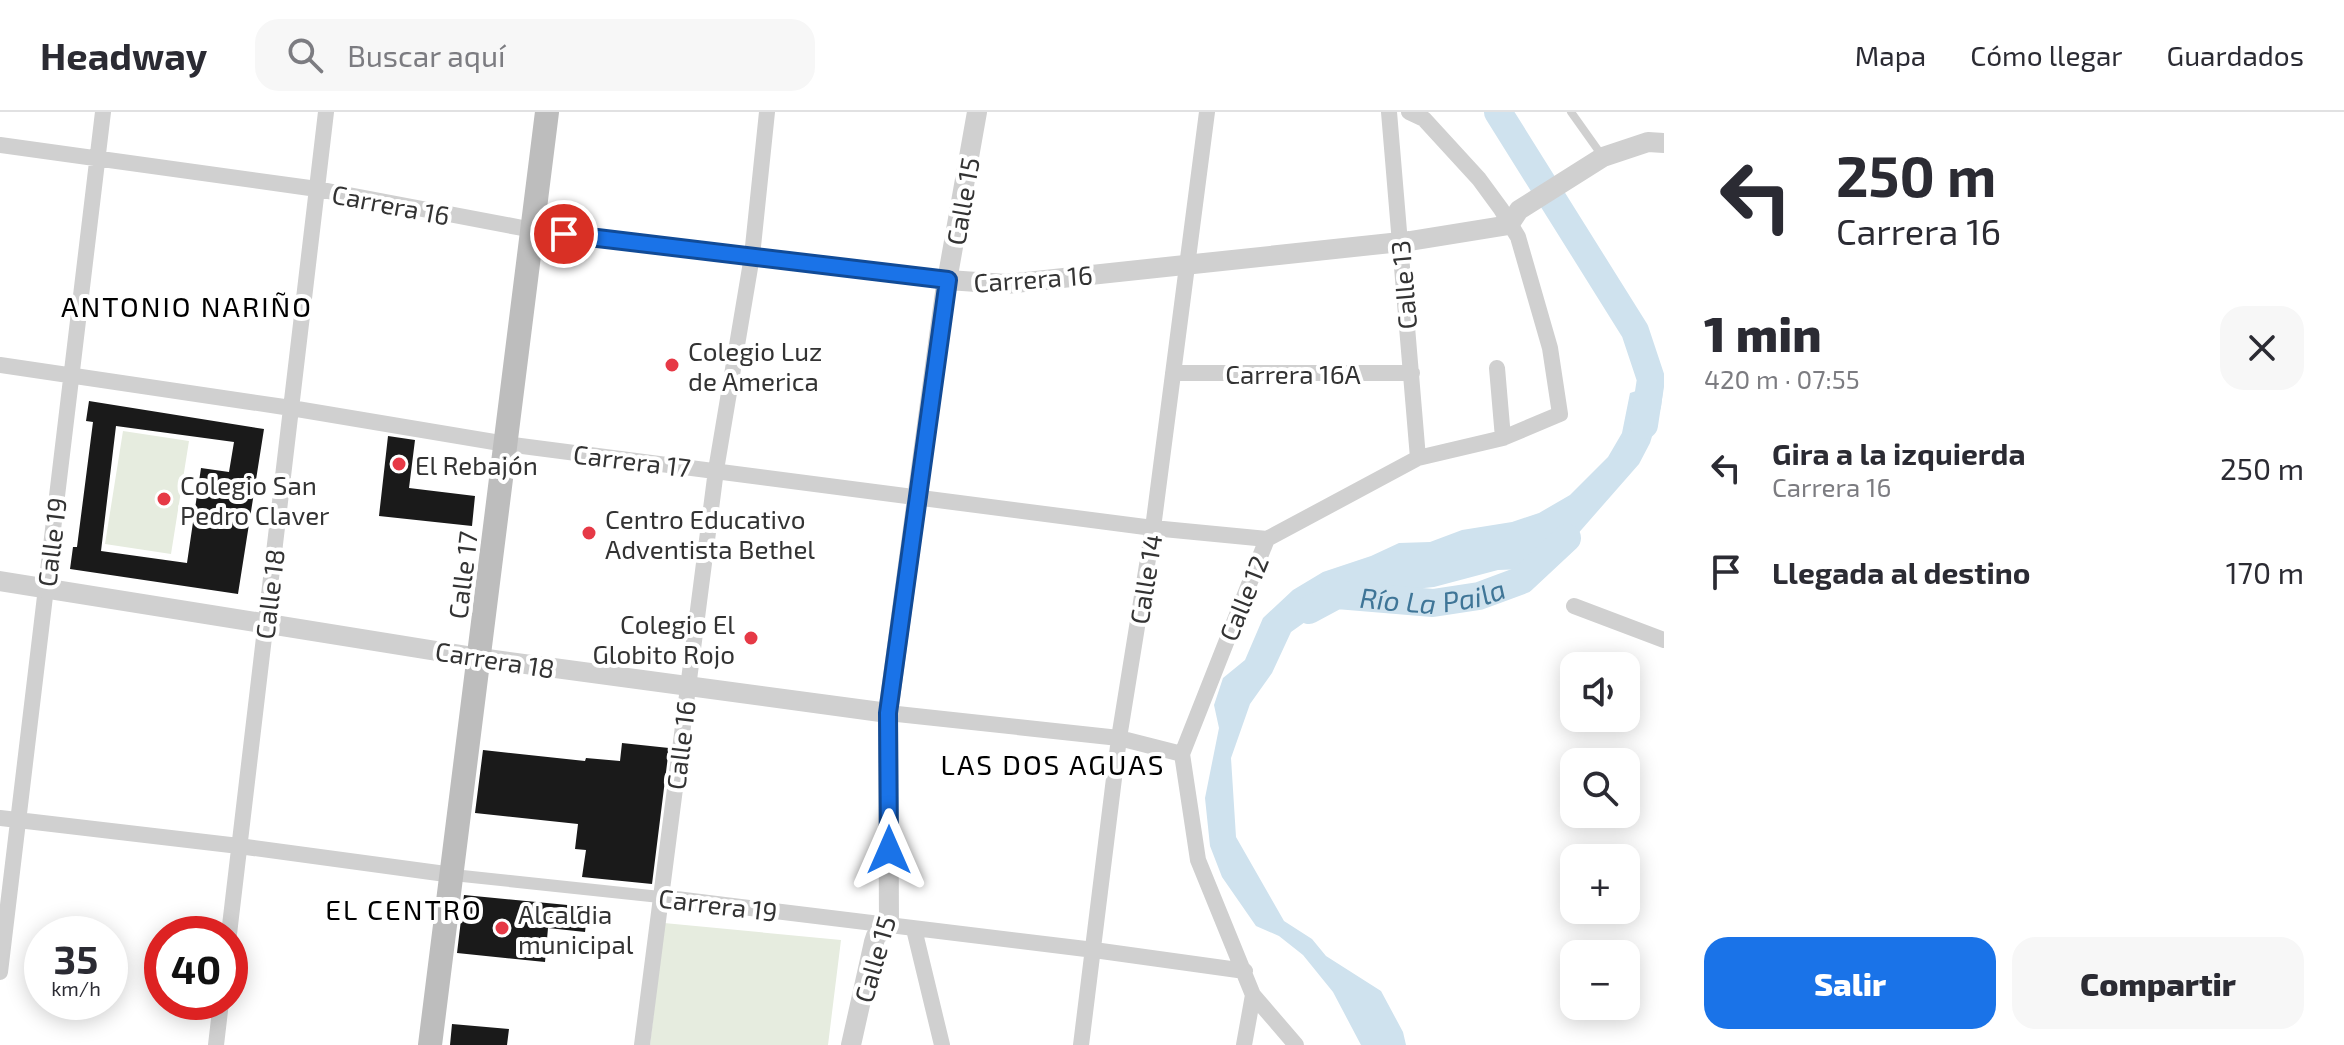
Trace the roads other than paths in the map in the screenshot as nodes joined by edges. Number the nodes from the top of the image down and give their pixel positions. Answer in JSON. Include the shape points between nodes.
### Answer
{"nodes":[{"id":1,"x":103,"y":112,"type":"edge"},
{"id":2,"x":326,"y":112,"type":"edge"},
{"id":3,"x":547,"y":112,"type":"edge"},
{"id":4,"x":767,"y":112,"type":"edge"},
{"id":5,"x":977,"y":112,"type":"edge"},
{"id":6,"x":1207,"y":112,"type":"edge"},
{"id":7,"x":1389,"y":112,"type":"edge"},
{"id":8,"x":1409,"y":112,"type":"edge"},
{"id":9,"x":1571,"y":112,"type":"edge"},
{"id":10,"x":1664,"y":143,"type":"edge"},
{"id":11,"x":0,"y":145,"type":"edge"},
{"id":12,"x":97,"y":160,"type":"junction"},
{"id":13,"x":1598,"y":161,"type":"junction"},
{"id":14,"x":317,"y":189,"type":"junction"},
{"id":15,"x":1514,"y":217,"type":"junction"},
{"id":16,"x":533,"y":230,"type":"junction"},
{"id":17,"x":1398,"y":241,"type":"junction"},
{"id":18,"x":752,"y":256,"type":"junction"},
{"id":19,"x":1189,"y":264,"type":"junction"},
{"id":20,"x":948,"y":280,"type":"junction"},
{"id":21,"x":0,"y":365,"type":"edge"},
{"id":22,"x":1497,"y":368,"type":"dead end"},
{"id":23,"x":1173,"y":373,"type":"junction"},
{"id":24,"x":1412,"y":373,"type":"junction"},
{"id":25,"x":71,"y":374,"type":"junction"},
{"id":26,"x":291,"y":408,"type":"junction"},
{"id":27,"x":1503,"y":438,"type":"junction"},
{"id":28,"x":506,"y":444,"type":"junction"},
{"id":29,"x":1418,"y":458,"type":"junction"},
{"id":30,"x":716,"y":470,"type":"junction"},
{"id":31,"x":916,"y":498,"type":"junction"},
{"id":32,"x":1153,"y":528,"type":"junction"},
{"id":33,"x":1267,"y":539,"type":"junction"},
{"id":34,"x":0,"y":581,"type":"edge"},
{"id":35,"x":46,"y":588,"type":"junction"},
{"id":36,"x":1574,"y":606,"type":"dead end"},
{"id":37,"x":265,"y":622,"type":"junction"},
{"id":38,"x":1664,"y":640,"type":"edge"},
{"id":39,"x":480,"y":658,"type":"junction"},
{"id":40,"x":687,"y":687,"type":"junction"},
{"id":41,"x":888,"y":713,"type":"junction"},
{"id":42,"x":1119,"y":738,"type":"junction"},
{"id":43,"x":1182,"y":754,"type":"junction"},
{"id":44,"x":0,"y":818,"type":"edge"},
{"id":45,"x":18,"y":820,"type":"junction"},
{"id":46,"x":239,"y":846,"type":"junction"},
{"id":47,"x":453,"y":875,"type":"junction"},
{"id":48,"x":660,"y":897,"type":"junction"},
{"id":49,"x":231,"y":916,"type":"edge"},
{"id":50,"x":889,"y":925,"type":"junction"},
{"id":51,"x":914,"y":929,"type":"junction"},
{"id":52,"x":1094,"y":950,"type":"junction"},
{"id":53,"x":1245,"y":971,"type":"junction"},
{"id":54,"x":0,"y":972,"type":"edge"},
{"id":55,"x":1253,"y":995,"type":"junction"},
{"id":56,"x":219,"y":1020,"type":"edge"},
{"id":57,"x":216,"y":1045,"type":"edge"},
{"id":58,"x":430,"y":1045,"type":"edge"},
{"id":59,"x":642,"y":1045,"type":"edge"},
{"id":60,"x":851,"y":1045,"type":"edge"},
{"id":61,"x":942,"y":1045,"type":"edge"},
{"id":62,"x":1081,"y":1045,"type":"edge"},
{"id":63,"x":1244,"y":1045,"type":"edge"},
{"id":64,"x":1296,"y":1045,"type":"edge"}],
"edges":[{"from":1,"to":12,"type":"street","name":"Calle 19"},
{"from":2,"to":14,"type":"street","name":"Calle 18"},
{"from":3,"to":16,"type":"main road","name":"Calle 17"},
{"from":4,"to":18,"type":"street","name":"Calle 16"},
{"from":5,"to":20,"type":"street","name":"Calle 15"},
{"from":6,"to":19,"type":"street","name":"Calle 14"},
{"from":7,"to":17,"type":"street","name":"Calle 13"},
{"from":8,"to":15,"type":"street","via":[[1424,119],[1501,209]]},
{"from":9,"to":13,"type":"lane"},
{"from":10,"to":13,"type":"street","name":"Carrera 16","via":[[1648,142]]},
{"from":11,"to":12,"type":"street","name":"Carrera 16"},
{"from":12,"to":14,"type":"street","name":"Carrera 16"},
{"from":12,"to":25,"type":"street","name":"Calle 19"},
{"from":13,"to":15,"type":"street","name":"Carrera 16"},
{"from":14,"to":16,"type":"street","name":"Carrera 16"},
{"from":14,"to":26,"type":"street","name":"Calle 18"},
{"from":15,"to":17,"type":"street","name":"Carrera 16"},
{"from":15,"to":27,"type":"street","name":"Calle 12","via":[[1550,348],[1560,414]]},
{"from":16,"to":18,"type":"street","name":"Carrera 16"},
{"from":16,"to":28,"type":"main road","name":"Calle 17"},
{"from":17,"to":19,"type":"street","name":"Carrera 16"},
{"from":17,"to":24,"type":"street","name":"Calle 13"},
{"from":18,"to":20,"type":"street","name":"Carrera 16"},
{"from":18,"to":30,"type":"street","name":"Calle 16"},
{"from":19,"to":20,"type":"street","name":"Carrera 16","via":[[1006,284]]},
{"from":19,"to":23,"type":"street","name":"Calle 14"},
{"from":20,"to":31,"type":"street","name":"Calle 15"},
{"from":21,"to":25,"type":"street","name":"Carrera 17"},
{"from":22,"to":27,"type":"street"},
{"from":23,"to":24,"type":"street","name":"Carrera 16A"},
{"from":23,"to":32,"type":"street","name":"Calle 14"},
{"from":24,"to":29,"type":"street","name":"Calle 13"},
{"from":25,"to":26,"type":"street","name":"Carrera 17"},
{"from":25,"to":35,"type":"street","name":"Calle 19"},
{"from":26,"to":28,"type":"street","name":"Carrera 17"},
{"from":26,"to":37,"type":"street","name":"Calle 18"},
{"from":27,"to":29,"type":"street","name":"Calle 12"},
{"from":28,"to":30,"type":"street","name":"Carrera 17"},
{"from":28,"to":39,"type":"main road","name":"Calle 17"},
{"from":29,"to":33,"type":"street","name":"Calle 12"},
{"from":30,"to":31,"type":"street","name":"Carrera 17"},
{"from":30,"to":40,"type":"street","name":"Calle 16"},
{"from":31,"to":32,"type":"street","name":"Carrera 17"},
{"from":31,"to":41,"type":"street","name":"Calle 15"},
{"from":32,"to":33,"type":"street","name":"Carrera 17"},
{"from":32,"to":42,"type":"street","name":"Calle 14"},
{"from":33,"to":43,"type":"street","name":"Calle 12"},
{"from":34,"to":35,"type":"street","name":"Carrera 18"},
{"from":35,"to":37,"type":"street","name":"Carrera 18"},
{"from":35,"to":45,"type":"street","name":"Calle 19"},
{"from":36,"to":38,"type":"street"},
{"from":37,"to":39,"type":"street","name":"Carrera 18"},
{"from":37,"to":46,"type":"street","name":"Calle 18"},
{"from":39,"to":40,"type":"street","name":"Carrera 18"},
{"from":39,"to":47,"type":"main road","name":"Calle 17"},
{"from":40,"to":41,"type":"street","name":"Carrera 18"},
{"from":40,"to":48,"type":"street","name":"Calle 16"},
{"from":41,"to":42,"type":"street","name":"Carrera 18"},
{"from":41,"to":50,"type":"street","name":"Calle 15"},
{"from":42,"to":43,"type":"street","name":"Carrera 18"},
{"from":42,"to":52,"type":"street","name":"Calle 14"},
{"from":43,"to":53,"type":"street","via":[[1198,860]]},
{"from":44,"to":45,"type":"street","name":"Carrera 19"},
{"from":45,"to":46,"type":"street","name":"Carrera 19"},
{"from":45,"to":54,"type":"street","name":"Calle 19"},
{"from":46,"to":47,"type":"street","name":"Carrera 19"},
{"from":46,"to":49,"type":"street","name":"Calle 18"},
{"from":47,"to":48,"type":"street","name":"Carrera 19"},
{"from":47,"to":58,"type":"main road","name":"Calle 17"},
{"from":48,"to":50,"type":"street","name":"Carrera 19"},
{"from":48,"to":59,"type":"street","name":"Calle 16"},
{"from":50,"to":51,"type":"street","name":"Carrera 19"},
{"from":50,"to":60,"type":"street","name":"Calle 15","via":[[874,942]]},
{"from":51,"to":52,"type":"street","name":"Carrera 19"},
{"from":51,"to":61,"type":"street"},
{"from":52,"to":53,"type":"street","name":"Carrera 19"},
{"from":52,"to":62,"type":"street","name":"Calle 14"},
{"from":53,"to":55,"type":"street"},
{"from":55,"to":63,"type":"street"},
{"from":55,"to":64,"type":"street"},
{"from":56,"to":57,"type":"street"}]}
